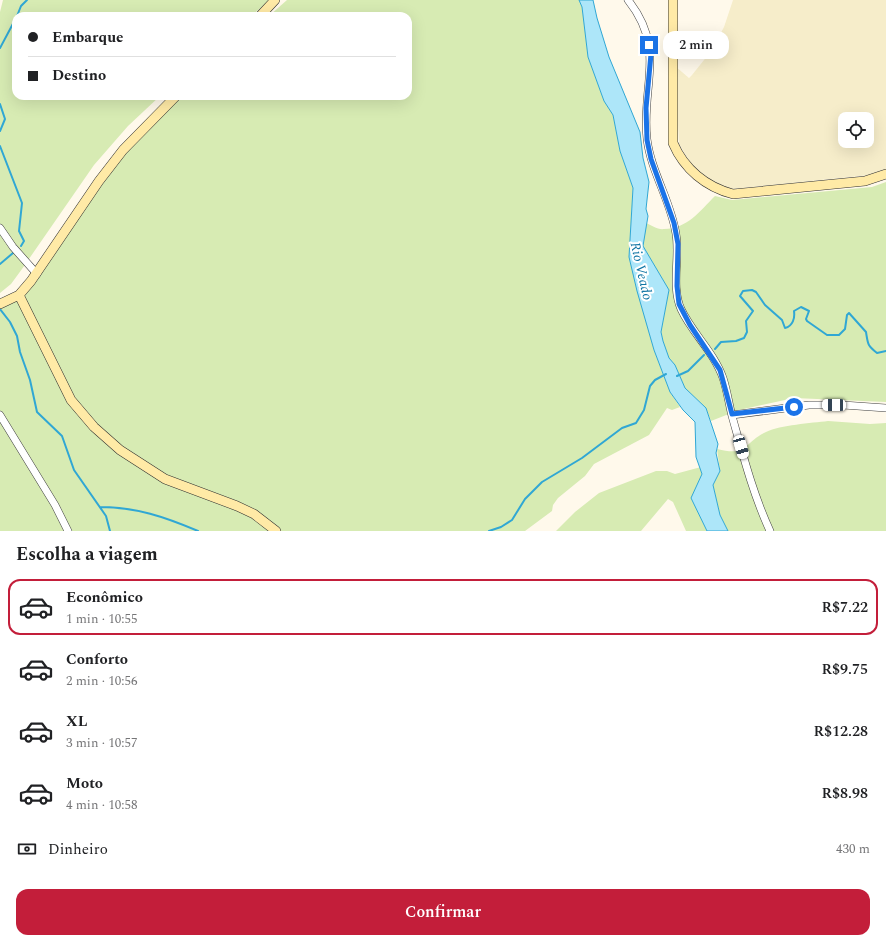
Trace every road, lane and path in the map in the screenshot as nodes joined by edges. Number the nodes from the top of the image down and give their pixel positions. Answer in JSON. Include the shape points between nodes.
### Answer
{"nodes":[{"id":1,"x":275,"y":0,"type":"edge"},
{"id":2,"x":628,"y":0,"type":"edge"},
{"id":3,"x":673,"y":0,"type":"edge"},
{"id":4,"x":264,"y":12,"type":"edge"},
{"id":5,"x":172,"y":100,"type":"edge"},
{"id":6,"x":886,"y":174,"type":"edge"},
{"id":7,"x":0,"y":228,"type":"edge"},
{"id":8,"x":37,"y":274,"type":"junction"},
{"id":9,"x":19,"y":295,"type":"junction"},
{"id":10,"x":0,"y":304,"type":"edge"},
{"id":11,"x":886,"y":408,"type":"edge"},
{"id":12,"x":732,"y":414,"type":"junction"},
{"id":13,"x":0,"y":415,"type":"edge"},
{"id":14,"x":68,"y":531,"type":"edge"},
{"id":15,"x":276,"y":531,"type":"edge"},
{"id":16,"x":770,"y":531,"type":"edge"}],
"edges":[{"from":1,"to":4,"type":"main road"},
{"from":2,"to":12,"type":"street","via":[[643,22],[651,54],[646,108],[647,140],[675,228],[678,244],[679,304],[720,370]]},
{"from":3,"to":6,"type":"main road","via":[[673,143],[680,159],[691,172],[718,190],[733,194],[865,181]]},
{"from":5,"to":8,"type":"main road","via":[[123,150]]},
{"from":7,"to":8,"type":"street"},
{"from":8,"to":9,"type":"main road"},
{"from":9,"to":10,"type":"main road"},
{"from":9,"to":15,"type":"main road","via":[[71,400],[120,450],[165,479],[237,506],[254,514]]},
{"from":11,"to":12,"type":"street","via":[[809,405]]},
{"from":12,"to":16,"type":"street","via":[[746,464]]},
{"from":13,"to":14,"type":"street"}]}
